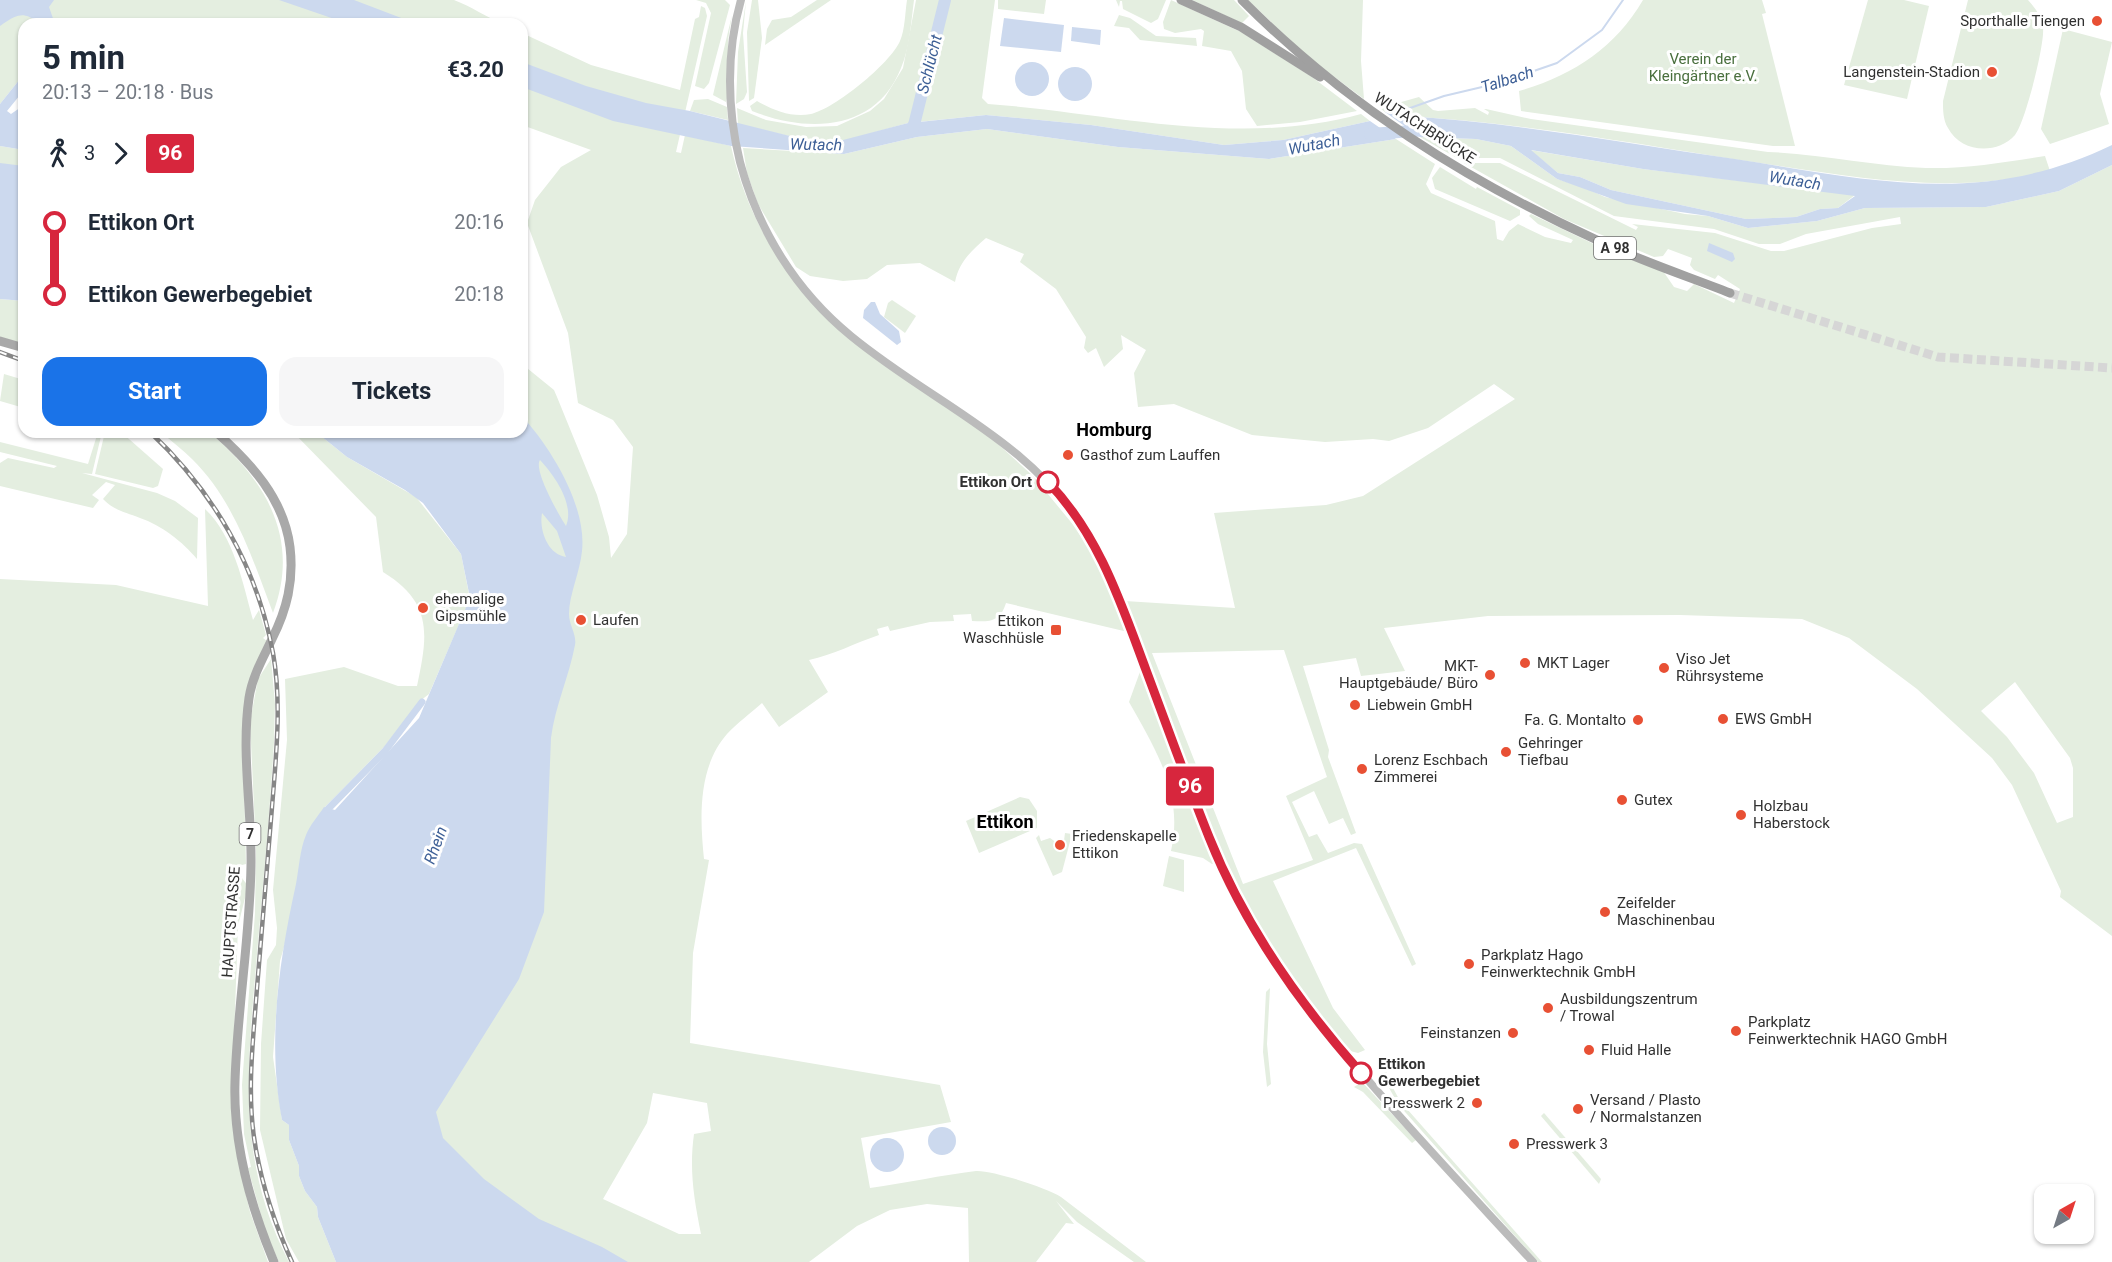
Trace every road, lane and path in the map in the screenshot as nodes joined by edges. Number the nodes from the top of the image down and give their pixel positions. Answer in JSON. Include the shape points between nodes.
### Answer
{"nodes":[{"id":1,"x":741,"y":0,"type":"edge"},
{"id":2,"x":1181,"y":0,"type":"edge"},
{"id":3,"x":1242,"y":0,"type":"edge"},
{"id":4,"x":1343,"y":90,"type":"junction"},
{"id":5,"x":1730,"y":293,"type":"tunnel mouth"},
{"id":6,"x":0,"y":341,"type":"edge"},
{"id":7,"x":18,"y":346,"type":"edge"},
{"id":8,"x":223,"y":438,"type":"edge"},
{"id":9,"x":274,"y":1262,"type":"edge"},
{"id":10,"x":1533,"y":1262,"type":"edge"}],
"edges":[{"from":1,"to":10,"type":"main road","via":[[732,46],[734,126],[754,206],[777,251],[820,307],[849,334],[1004,442],[1067,504],[1090,536],[1118,595],[1210,839],[1261,942],[1296,994],[1359,1070]]},
{"from":2,"to":4,"type":"highway","via":[[1241,27]]},
{"from":3,"to":4,"type":"highway","number":"A 98","via":[[1293,50]]},
{"from":4,"to":5,"type":"highway","name":"WUTACHBRÜCKE","number":"A 98","via":[[1411,140],[1480,181],[1601,243]]},
{"from":6,"to":7,"type":"main road"},
{"from":8,"to":9,"type":"main road","name":"HAUPTSTRASSE","number":"7","via":[[271,493],[288,532],[292,561],[285,608],[255,678],[247,714],[251,865],[235,1084],[240,1151],[248,1189]]}]}
